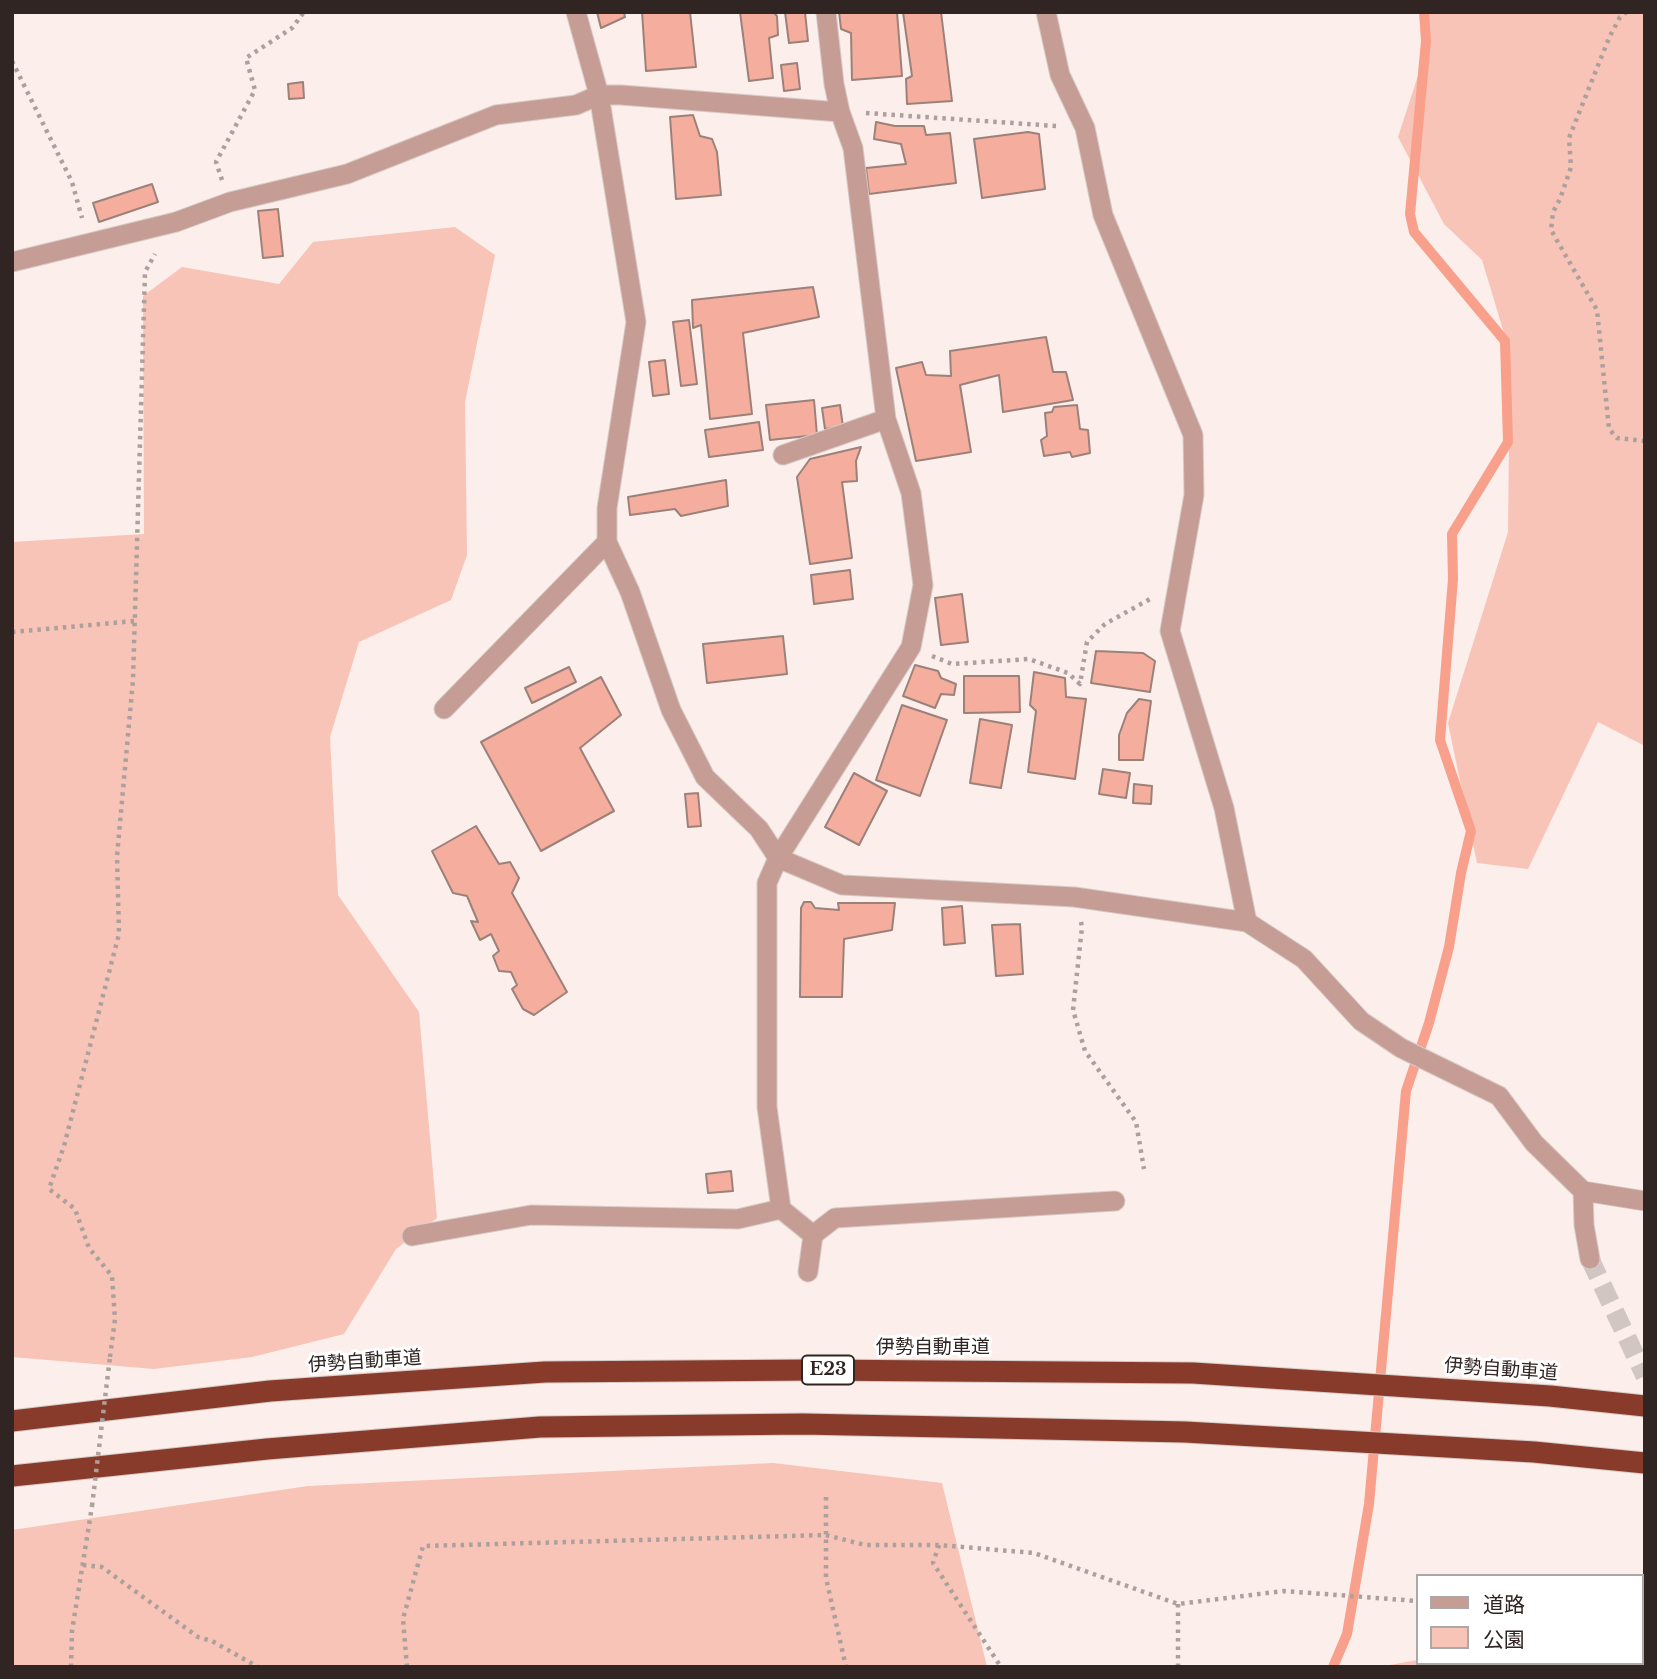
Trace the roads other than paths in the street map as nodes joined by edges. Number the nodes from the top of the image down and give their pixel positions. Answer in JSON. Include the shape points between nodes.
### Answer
{"nodes":[{"id":1,"x":576,"y":12,"type":"edge"},
{"id":2,"x":826,"y":12,"type":"edge"},
{"id":3,"x":1046,"y":12,"type":"edge"},
{"id":4,"x":599,"y":95,"type":"junction"},
{"id":5,"x":840,"y":112,"type":"junction"},
{"id":6,"x":12,"y":262,"type":"edge"},
{"id":7,"x":886,"y":419,"type":"junction"},
{"id":8,"x":783,"y":455,"type":"dead end"},
{"id":9,"x":607,"y":542,"type":"junction"},
{"id":10,"x":444,"y":709,"type":"dead end"},
{"id":11,"x":778,"y":858,"type":"junction"},
{"id":12,"x":1247,"y":922,"type":"junction"},
{"id":13,"x":1583,"y":1191,"type":"junction"},
{"id":14,"x":1115,"y":1201,"type":"dead end"},
{"id":15,"x":1645,"y":1201,"type":"edge"},
{"id":16,"x":781,"y":1209,"type":"junction"},
{"id":17,"x":813,"y":1235,"type":"junction"},
{"id":18,"x":412,"y":1236,"type":"dead end"},
{"id":19,"x":1590,"y":1259,"type":"tunnel mouth"},
{"id":20,"x":808,"y":1272,"type":"dead end"},
{"id":21,"x":1645,"y":1406,"type":"edge"},
{"id":22,"x":12,"y":1421,"type":"edge"},
{"id":23,"x":1645,"y":1463,"type":"edge"},
{"id":24,"x":12,"y":1476,"type":"edge"}],
"edges":[{"from":1,"to":4,"type":"street"},
{"from":2,"to":5,"type":"street"},
{"from":3,"to":12,"type":"street","via":[[1060,75],[1085,128],[1103,215],[1193,435],[1194,495],[1170,631],[1224,808]]},
{"from":4,"to":5,"type":"street"},
{"from":4,"to":6,"type":"street","via":[[576,105],[496,115],[347,174]]},
{"from":4,"to":9,"type":"street","via":[[636,322],[607,508]]},
{"from":5,"to":7,"type":"street","via":[[853,148]]},
{"from":7,"to":8,"type":"street"},
{"from":7,"to":11,"type":"street","via":[[911,493],[923,585],[911,648]]},
{"from":9,"to":10,"type":"street"},
{"from":9,"to":11,"type":"street","via":[[630,592],[671,710],[705,777],[759,829]]},
{"from":11,"to":12,"type":"street","via":[[842,885],[1074,897]]},
{"from":11,"to":16,"type":"street","via":[[767,883],[768,1107]]},
{"from":12,"to":13,"type":"street","via":[[1304,959],[1361,1021],[1401,1048],[1499,1096],[1534,1143]]},
{"from":13,"to":15,"type":"street"},
{"from":13,"to":19,"type":"street"},
{"from":14,"to":17,"type":"street","via":[[835,1218]]},
{"from":16,"to":17,"type":"street"},
{"from":16,"to":18,"type":"street","via":[[738,1219],[531,1215]]},
{"from":17,"to":20,"type":"street"},
{"from":21,"to":22,"type":"highway","name":"伊勢自動車道","number":"E23","via":[[1193,1373],[545,1372],[270,1391]]},
{"from":23,"to":24,"type":"highway","via":[[1534,1452],[1185,1432],[803,1424],[540,1427]]}]}
